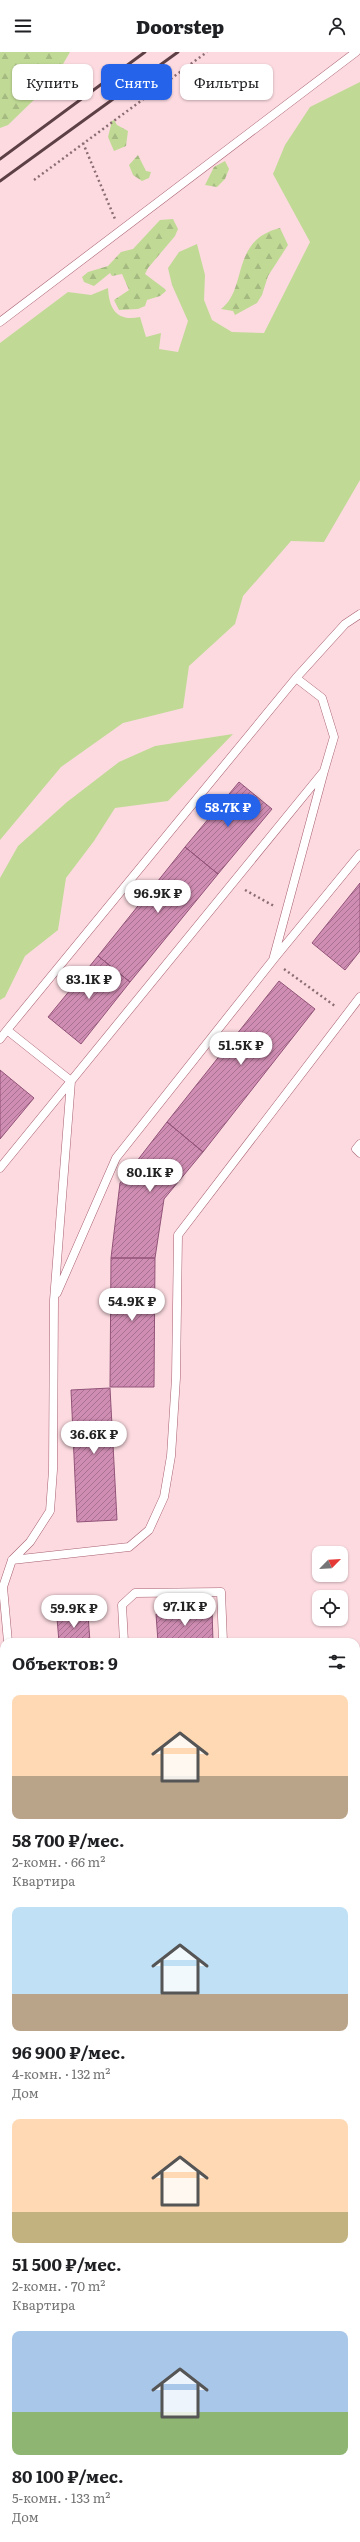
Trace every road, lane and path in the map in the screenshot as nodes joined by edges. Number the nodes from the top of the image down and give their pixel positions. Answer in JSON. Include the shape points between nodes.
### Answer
{"nodes":[{"id":1,"x":207,"y":52,"type":"edge"},
{"id":2,"x":356,"y":52,"type":"edge"},
{"id":3,"x":83,"y":143,"type":"junction"},
{"id":4,"x":34,"y":180,"type":"dead end"},
{"id":5,"x":122,"y":228,"type":"junction"},
{"id":6,"x":0,"y":322,"type":"edge"},
{"id":7,"x":360,"y":614,"type":"edge"},
{"id":8,"x":296,"y":678,"type":"junction"},
{"id":9,"x":324,"y":771,"type":"junction"},
{"id":10,"x":360,"y":854,"type":"edge"},
{"id":11,"x":232,"y":883,"type":"junction"},
{"id":12,"x":286,"y":912,"type":"junction"},
{"id":13,"x":273,"y":960,"type":"junction"},
{"id":14,"x":360,"y":997,"type":"edge"},
{"id":15,"x":346,"y":1015,"type":"junction"},
{"id":16,"x":7,"y":1030,"type":"junction"},
{"id":17,"x":0,"y":1039,"type":"edge"},
{"id":18,"x":71,"y":1081,"type":"junction"},
{"id":19,"x":360,"y":1144,"type":"edge"},
{"id":20,"x":360,"y":1153,"type":"edge"},
{"id":21,"x":0,"y":1168,"type":"edge"},
{"id":22,"x":54,"y":1300,"type":"junction"},
{"id":23,"x":12,"y":1560,"type":"junction"},
{"id":24,"x":8,"y":1638,"type":"edge"},
{"id":25,"x":124,"y":1638,"type":"edge"},
{"id":26,"x":223,"y":1638,"type":"edge"}],
"edges":[{"from":1,"to":3,"type":"path"},
{"from":2,"to":5,"type":"lane"},
{"from":3,"to":4,"type":"path"},
{"from":3,"to":5,"type":"path","via":[[115,218]]},
{"from":5,"to":6,"type":"lane"},
{"from":7,"to":8,"type":"lane","via":[[345,624]]},
{"from":8,"to":9,"type":"lane","via":[[322,698],[334,737]]},
{"from":8,"to":16,"type":"lane"},
{"from":9,"to":11,"type":"lane"},
{"from":9,"to":12,"type":"lane"},
{"from":10,"to":13,"type":"lane"},
{"from":11,"to":12,"type":"path"},
{"from":11,"to":18,"type":"lane"},
{"from":12,"to":13,"type":"lane"},
{"from":13,"to":15,"type":"path"},
{"from":13,"to":22,"type":"lane","via":[[116,1158]]},
{"from":14,"to":15,"type":"lane"},
{"from":15,"to":23,"type":"lane","via":[[178,1235],[176,1378],[171,1456],[164,1497],[150,1530],[129,1547]]},
{"from":16,"to":17,"type":"lane"},
{"from":16,"to":18,"type":"lane"},
{"from":18,"to":21,"type":"lane"},
{"from":18,"to":22,"type":"lane"},
{"from":19,"to":20,"type":"lane","via":[[356,1149]]},
{"from":22,"to":23,"type":"lane","via":[[53,1470],[50,1511],[30,1542]]},
{"from":23,"to":24,"type":"lane","via":[[3,1588]]},
{"from":25,"to":26,"type":"lane","via":[[122,1605],[135,1593],[221,1592]]}]}
